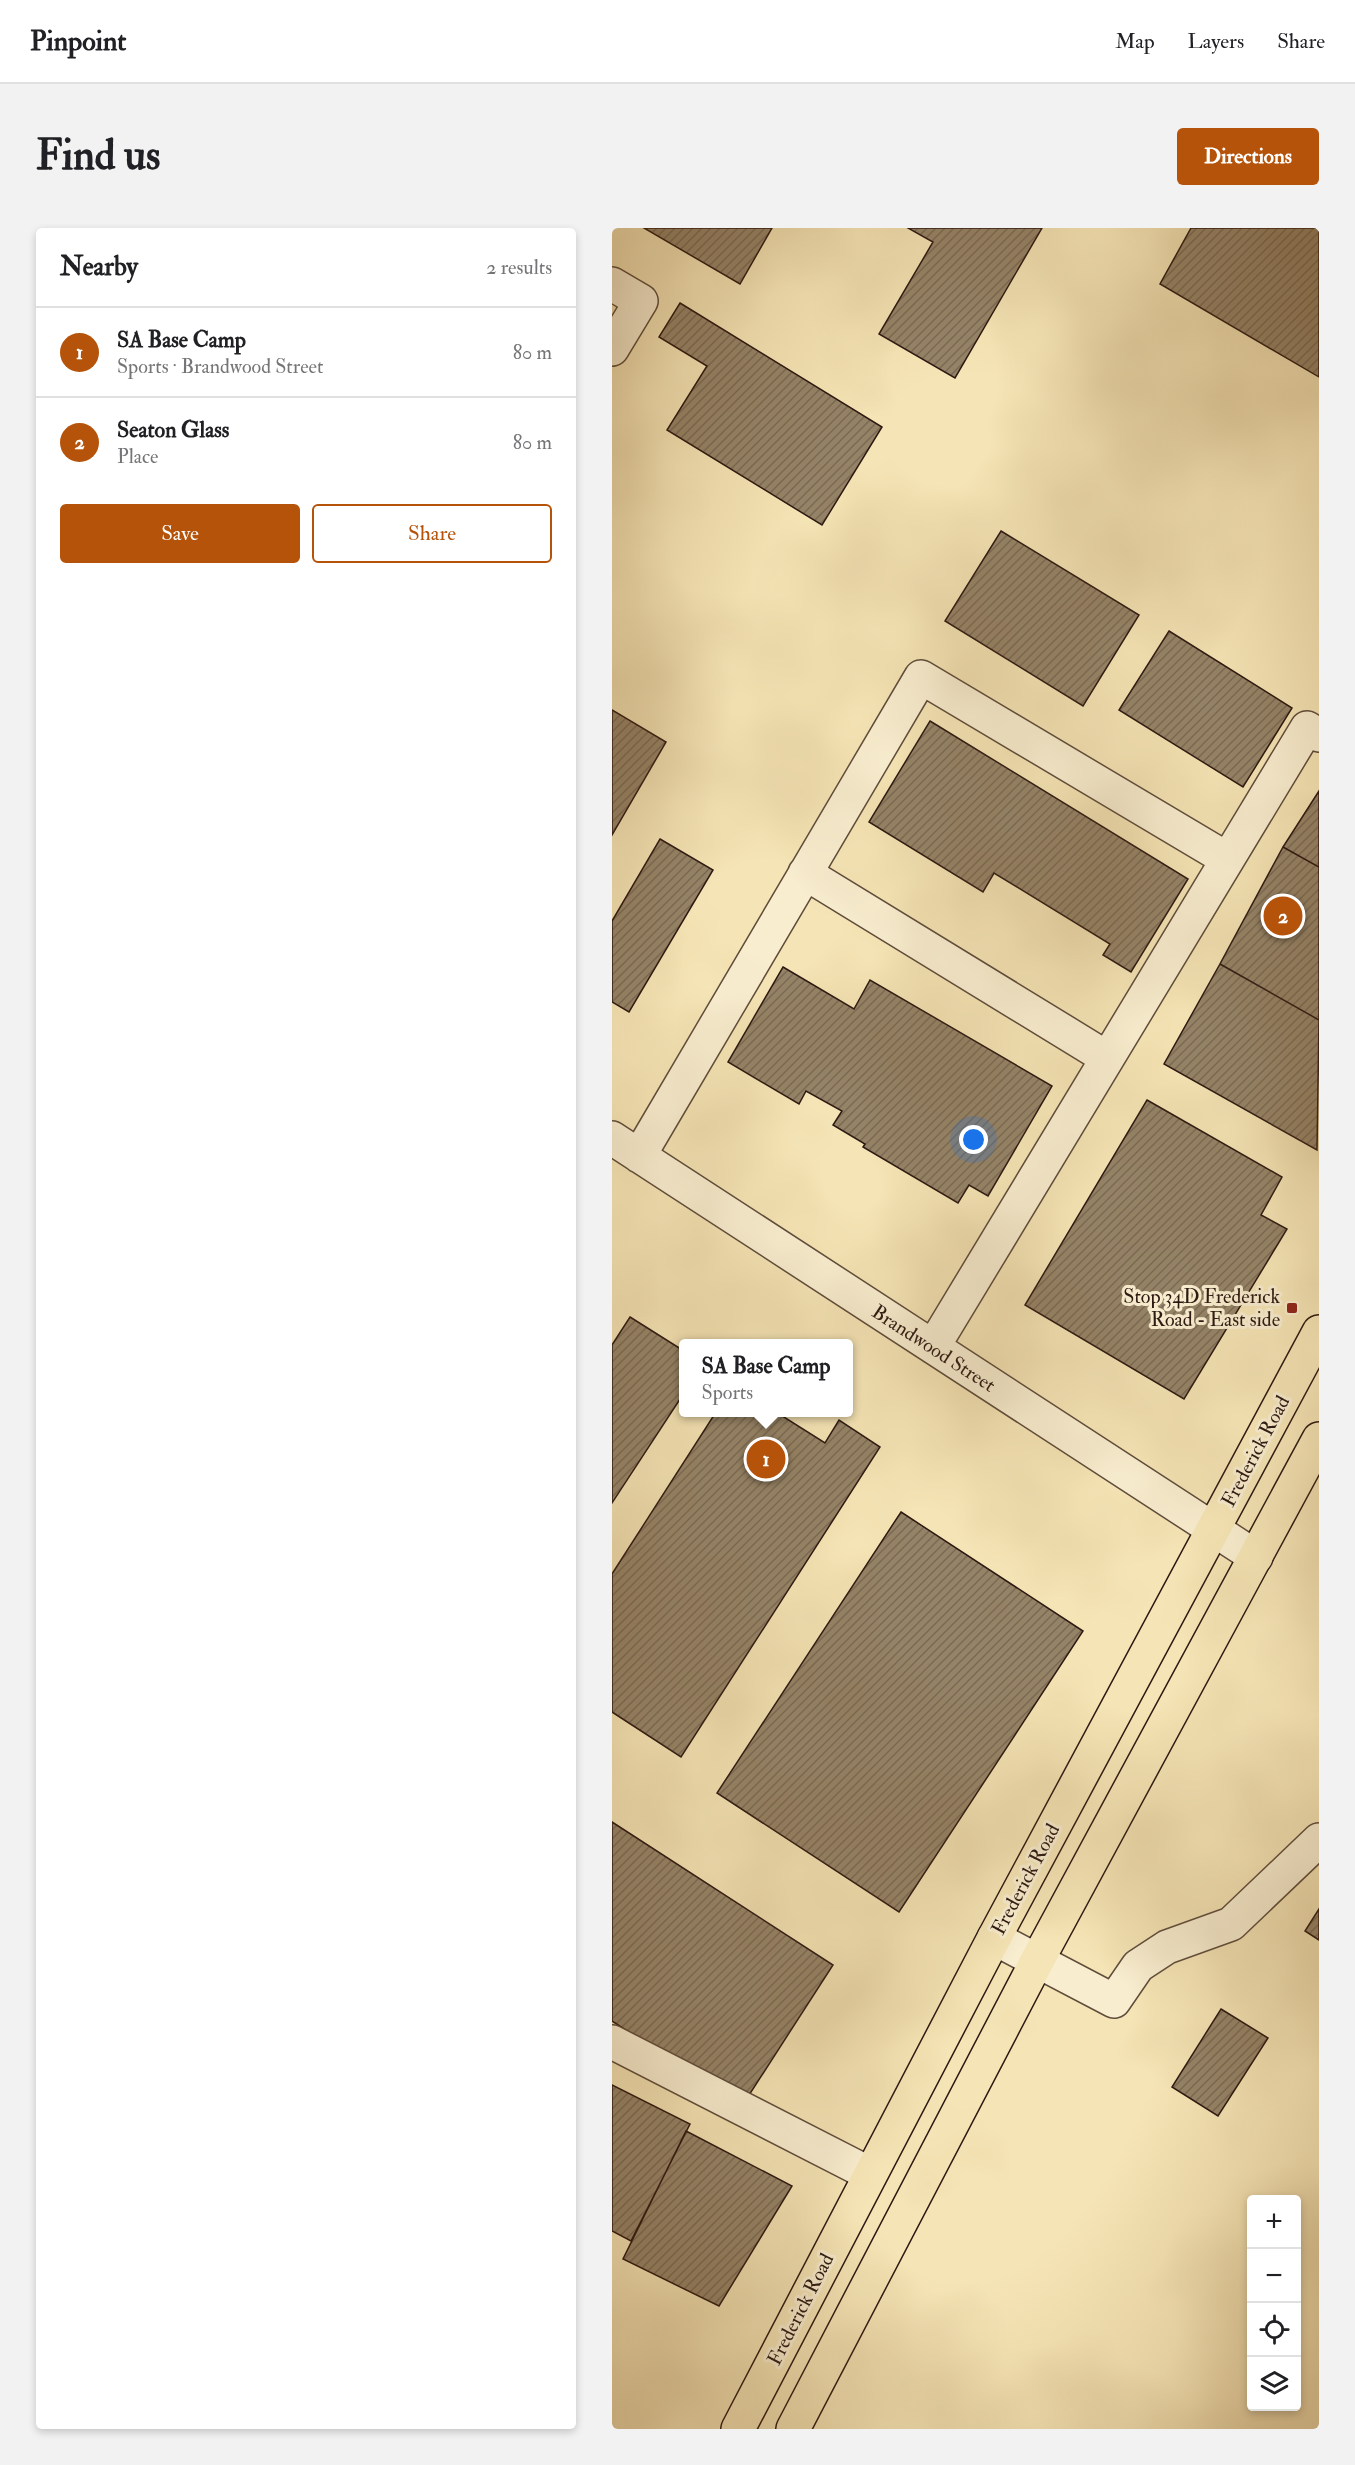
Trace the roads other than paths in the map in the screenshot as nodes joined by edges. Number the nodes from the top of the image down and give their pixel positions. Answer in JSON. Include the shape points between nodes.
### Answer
{"nodes":[{"id":1,"x":612,"y":284,"type":"edge"},
{"id":2,"x":612,"y":349,"type":"edge"},
{"id":3,"x":1319,"y":735,"type":"edge"},
{"id":4,"x":1227,"y":859,"type":"junction"},
{"id":5,"x":805,"y":873,"type":"junction"},
{"id":6,"x":1107,"y":1058,"type":"junction"},
{"id":7,"x":612,"y":1138,"type":"edge"},
{"id":8,"x":639,"y":1156,"type":"junction"},
{"id":9,"x":1319,"y":1332,"type":"edge"},
{"id":10,"x":933,"y":1347,"type":"junction"},
{"id":11,"x":1319,"y":1439,"type":"edge"},
{"id":12,"x":1213,"y":1530,"type":"junction"},
{"id":13,"x":1256,"y":1557,"type":"junction"},
{"id":14,"x":1319,"y":1840,"type":"edge"},
{"id":15,"x":994,"y":1938,"type":"junction"},
{"id":16,"x":1037,"y":1961,"type":"junction"},
{"id":17,"x":612,"y":2042,"type":"edge"},
{"id":18,"x":870,"y":2174,"type":"junction"},
{"id":19,"x":738,"y":2429,"type":"edge"},
{"id":20,"x":793,"y":2429,"type":"edge"}],
"edges":[{"from":1,"to":2,"type":"street","via":[[641,301]]},
{"from":3,"to":4,"type":"street","via":[[1307,728]]},
{"from":4,"to":5,"type":"street","via":[[921,677]]},
{"from":4,"to":6,"type":"street"},
{"from":5,"to":6,"type":"street"},
{"from":5,"to":8,"type":"street"},
{"from":6,"to":10,"type":"street"},
{"from":7,"to":8,"type":"street","name":"Brandwood Street"},
{"from":8,"to":10,"type":"street","name":"Brandwood Street"},
{"from":9,"to":12,"type":"main road","name":"Frederick Road"},
{"from":10,"to":12,"type":"street","name":"Brandwood Street"},
{"from":11,"to":13,"type":"main road"},
{"from":12,"to":13,"type":"street","name":"Brandwood Street"},
{"from":12,"to":15,"type":"main road","name":"Frederick Road"},
{"from":13,"to":16,"type":"main road"},
{"from":14,"to":16,"type":"street","via":[[1231,1924],[1167,1947],[1138,1965],[1114,2001]]},
{"from":15,"to":16,"type":"street"},
{"from":15,"to":18,"type":"main road","name":"Frederick Road"},
{"from":16,"to":20,"type":"main road"},
{"from":17,"to":18,"type":"street"},
{"from":18,"to":19,"type":"main road","name":"Frederick Road"}]}
